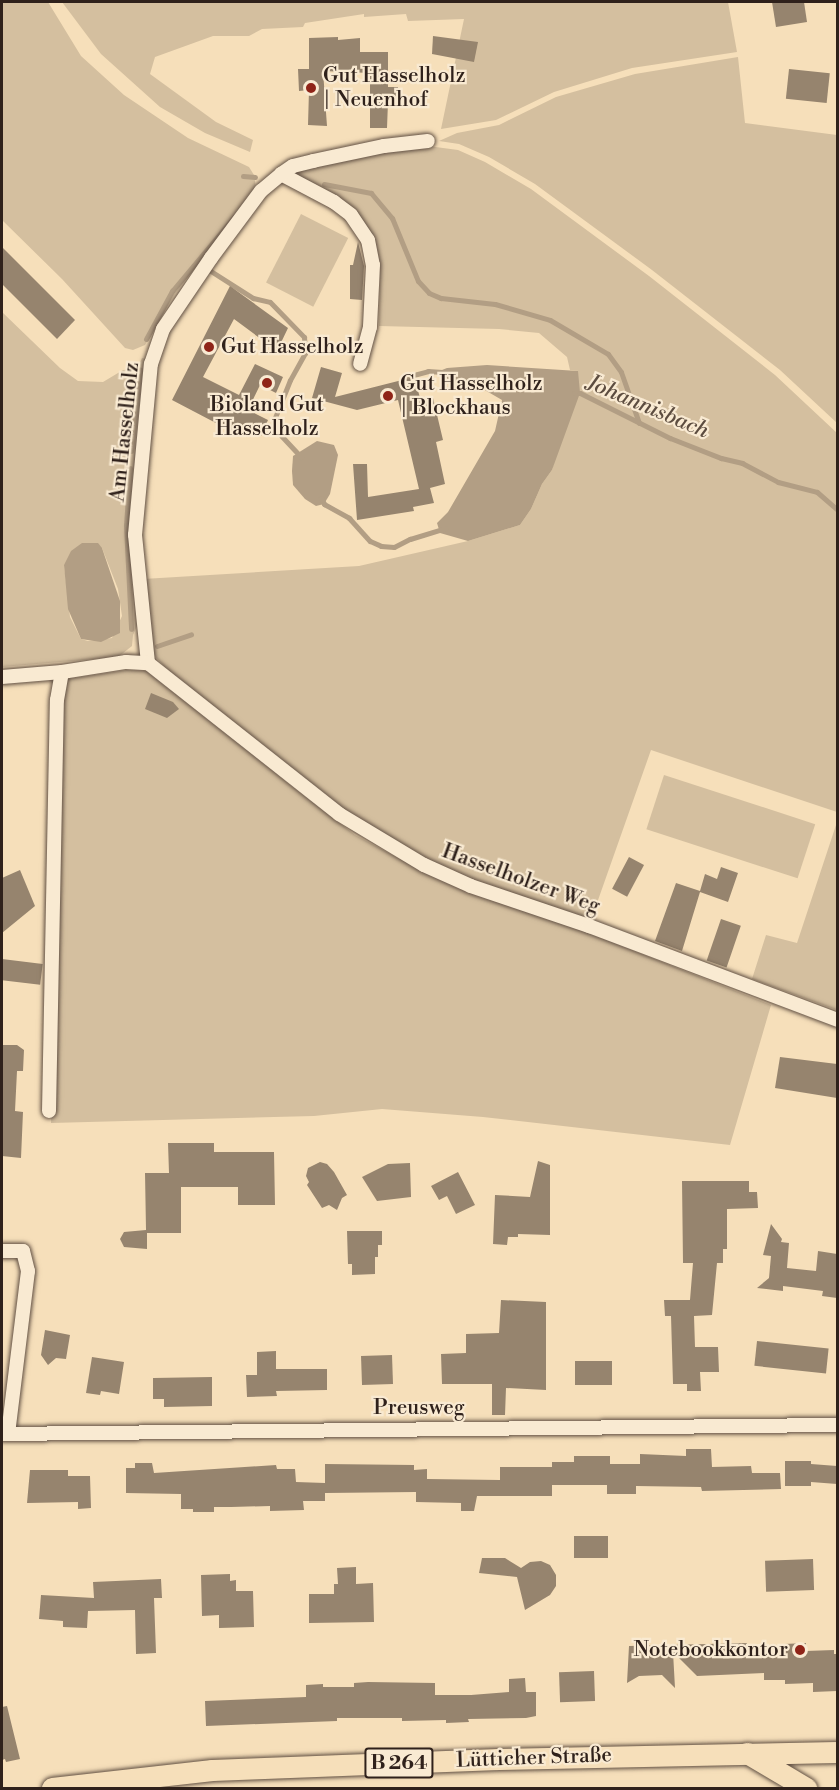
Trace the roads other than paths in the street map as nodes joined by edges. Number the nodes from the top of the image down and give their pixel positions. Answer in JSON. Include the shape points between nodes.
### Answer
{"nodes":[{"id":1,"x":428,"y":141,"type":"dead end"},
{"id":2,"x":280,"y":174,"type":"junction"},
{"id":3,"x":360,"y":364,"type":"dead end"},
{"id":4,"x":148,"y":663,"type":"junction"},
{"id":5,"x":62,"y":672,"type":"junction"},
{"id":6,"x":2,"y":676,"type":"edge"},
{"id":7,"x":837,"y":1020,"type":"edge"},
{"id":8,"x":50,"y":1111,"type":"dead end"},
{"id":9,"x":2,"y":1251,"type":"edge"},
{"id":10,"x":837,"y":1425,"type":"edge"},
{"id":11,"x":5,"y":1434,"type":"edge"},
{"id":12,"x":837,"y":1752,"type":"edge"},
{"id":13,"x":746,"y":1753,"type":"junction"},
{"id":14,"x":52,"y":1788,"type":"edge"},
{"id":15,"x":806,"y":1788,"type":"edge"}],
"edges":[{"from":1,"to":2,"type":"street","name":"Am Hasselholz","via":[[313,160]]},
{"from":2,"to":3,"type":"street","via":[[334,202],[351,215],[368,240],[373,265],[370,327]]},
{"from":2,"to":4,"type":"street","name":"Am Hasselholz","via":[[261,191],[182,299],[163,329],[151,364],[135,535]]},
{"from":4,"to":5,"type":"street","via":[[126,662]]},
{"from":4,"to":7,"type":"street","name":"Hasselholzer Weg","via":[[339,814],[424,865],[471,886],[589,926]]},
{"from":5,"to":6,"type":"street"},
{"from":5,"to":8,"type":"street","via":[[57,700]]},
{"from":9,"to":11,"type":"street","via":[[23,1251],[28,1271]]},
{"from":10,"to":11,"type":"street","name":"Preusweg"},
{"from":12,"to":13,"type":"main road","name":"Lütticher Straße","number":"B 264"},
{"from":13,"to":14,"type":"main road","name":"Lütticher Straße","number":"B 264","via":[[212,1770]]},
{"from":13,"to":15,"type":"main road"}]}
